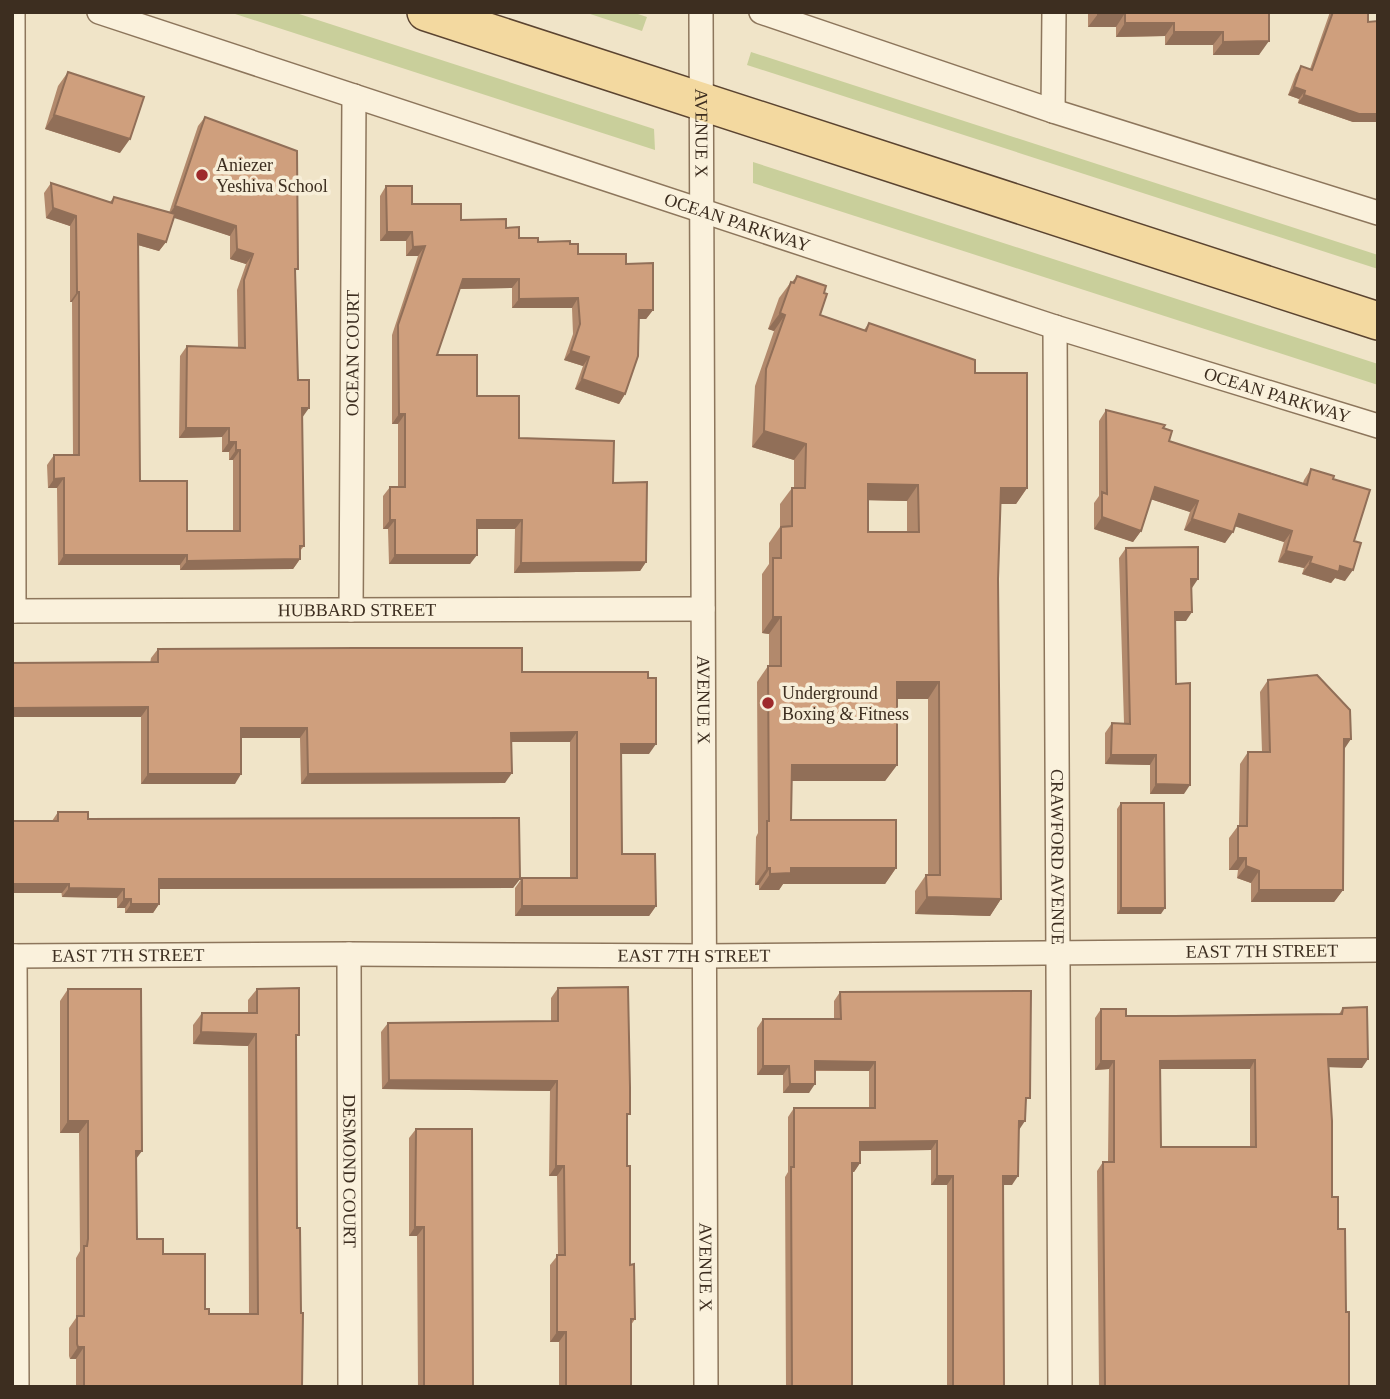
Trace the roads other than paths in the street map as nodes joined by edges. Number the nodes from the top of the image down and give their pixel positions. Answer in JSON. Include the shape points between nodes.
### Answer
{"nodes":[{"id":1,"x":13,"y":12,"type":"edge"},
{"id":2,"x":99,"y":12,"type":"edge"},
{"id":3,"x":426,"y":12,"type":"edge"},
{"id":4,"x":701,"y":12,"type":"edge"},
{"id":5,"x":761,"y":12,"type":"edge"},
{"id":6,"x":1054,"y":12,"type":"edge"},
{"id":7,"x":354,"y":96,"type":"junction"},
{"id":8,"x":701,"y":101,"type":"junction"},
{"id":9,"x":1053,"y":111,"type":"junction"},
{"id":10,"x":701,"y":209,"type":"junction"},
{"id":11,"x":1378,"y":213,"type":"edge"},
{"id":12,"x":1378,"y":321,"type":"edge"},
{"id":13,"x":1055,"y":327,"type":"junction"},
{"id":14,"x":1378,"y":426,"type":"edge"},
{"id":15,"x":703,"y":609,"type":"junction"},
{"id":16,"x":351,"y":610,"type":"junction"},
{"id":17,"x":13,"y":611,"type":"edge"},
{"id":18,"x":1378,"y":950,"type":"edge"},
{"id":19,"x":1058,"y":952,"type":"junction"},
{"id":20,"x":349,"y":954,"type":"junction"},
{"id":21,"x":14,"y":956,"type":"edge"},
{"id":22,"x":704,"y":956,"type":"junction"},
{"id":23,"x":17,"y":1387,"type":"edge"},
{"id":24,"x":349,"y":1387,"type":"edge"},
{"id":25,"x":706,"y":1387,"type":"edge"},
{"id":26,"x":1060,"y":1387,"type":"edge"}],
"edges":[{"from":1,"to":17,"type":"street"},
{"from":2,"to":7,"type":"street","name":"OCEAN PARKWAY"},
{"from":3,"to":8,"type":"main road"},
{"from":4,"to":8,"type":"street","name":"AVENUE X"},
{"from":5,"to":9,"type":"street"},
{"from":6,"to":9,"type":"street"},
{"from":7,"to":10,"type":"street","name":"OCEAN PARKWAY"},
{"from":7,"to":16,"type":"street","name":"OCEAN COURT"},
{"from":8,"to":10,"type":"street","name":"AVENUE X"},
{"from":8,"to":12,"type":"main road"},
{"from":9,"to":11,"type":"street"},
{"from":10,"to":13,"type":"street","name":"OCEAN PARKWAY"},
{"from":10,"to":15,"type":"street","name":"AVENUE X"},
{"from":13,"to":14,"type":"street","name":"OCEAN PARKWAY"},
{"from":13,"to":19,"type":"street","name":"CRAWFORD AVENUE"},
{"from":15,"to":16,"type":"street","name":"HUBBARD STREET"},
{"from":15,"to":22,"type":"street","name":"AVENUE X"},
{"from":16,"to":17,"type":"street","name":"HUBBARD STREET"},
{"from":18,"to":19,"type":"street","name":"EAST 7TH STREET"},
{"from":19,"to":22,"type":"street","name":"EAST 7TH STREET"},
{"from":19,"to":26,"type":"street","name":"CRAWFORD AVENUE"},
{"from":20,"to":21,"type":"street","name":"EAST 7TH STREET"},
{"from":20,"to":22,"type":"street","name":"EAST 7TH STREET"},
{"from":20,"to":24,"type":"street","name":"DESMOND COURT"},
{"from":21,"to":23,"type":"street"},
{"from":22,"to":25,"type":"street","name":"AVENUE X"}]}
